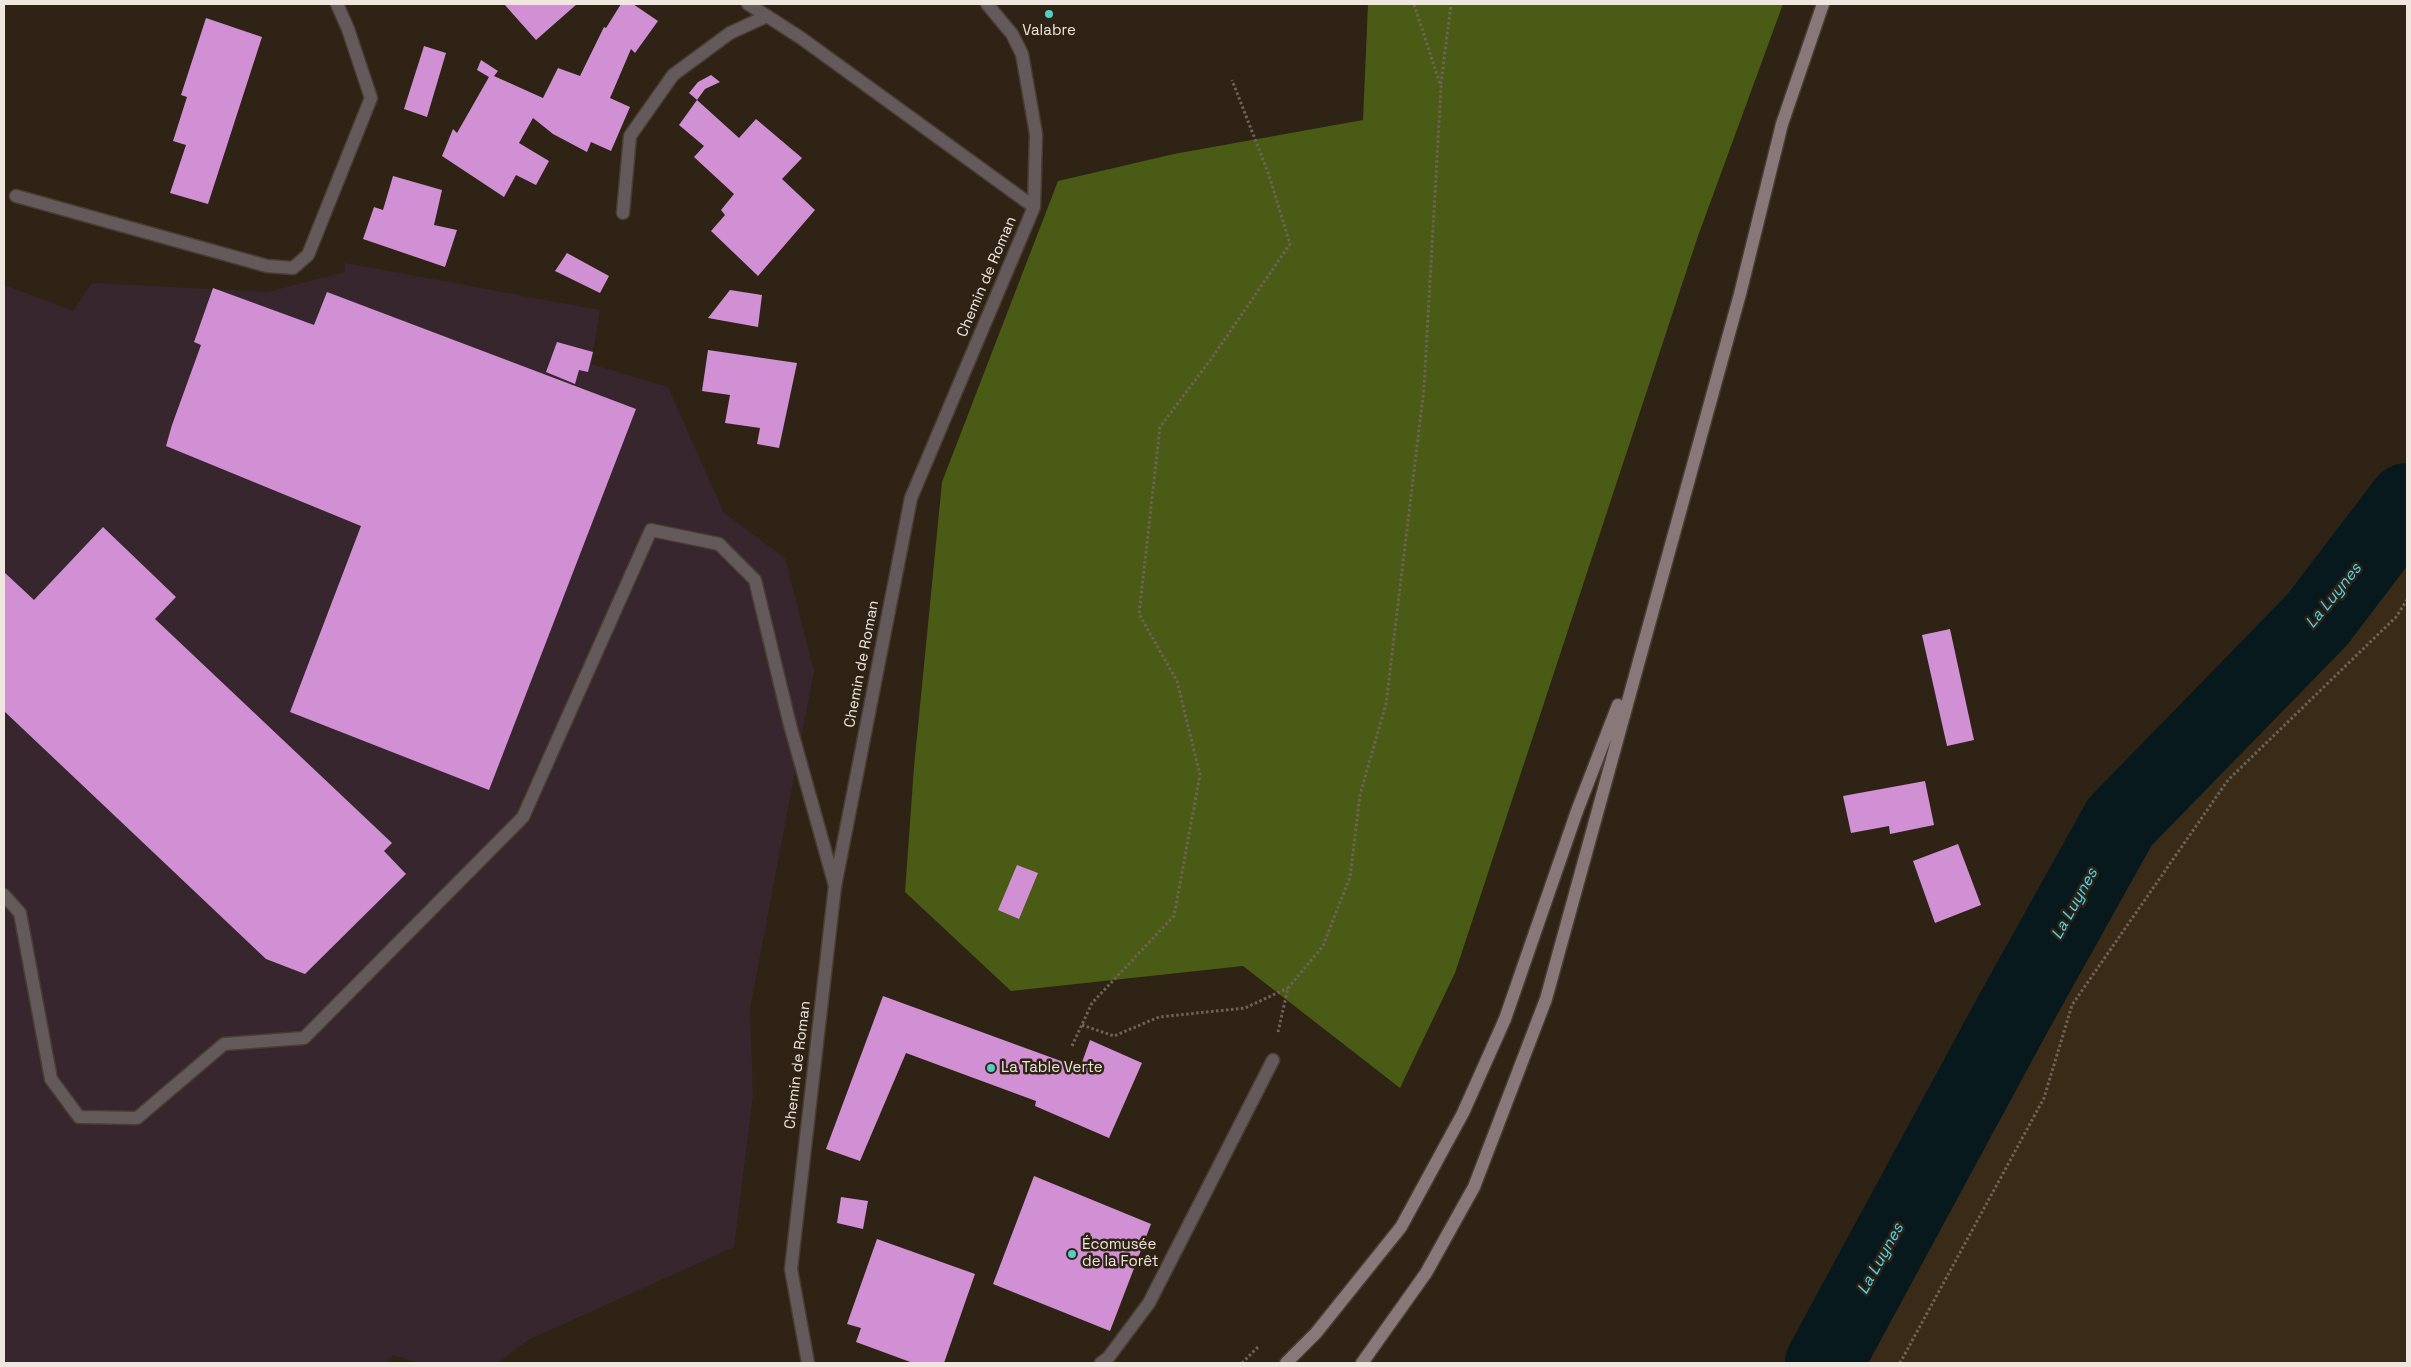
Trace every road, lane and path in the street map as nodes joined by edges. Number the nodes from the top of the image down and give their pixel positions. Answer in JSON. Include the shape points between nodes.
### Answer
{"nodes":[{"id":1,"x":337,"y":4,"type":"edge"},
{"id":2,"x":748,"y":4,"type":"edge"},
{"id":3,"x":986,"y":4,"type":"edge"},
{"id":4,"x":1414,"y":4,"type":"edge"},
{"id":5,"x":1451,"y":4,"type":"edge"},
{"id":6,"x":1823,"y":4,"type":"edge"},
{"id":7,"x":767,"y":16,"type":"junction"},
{"id":8,"x":1232,"y":80,"type":"dead end"},
{"id":9,"x":1441,"y":87,"type":"junction"},
{"id":10,"x":16,"y":196,"type":"dead end"},
{"id":11,"x":1034,"y":207,"type":"junction"},
{"id":12,"x":623,"y":212,"type":"dead end"},
{"id":13,"x":2407,"y":600,"type":"edge"},
{"id":14,"x":1646,"y":632,"type":"junction"},
{"id":15,"x":835,"y":886,"type":"junction"},
{"id":16,"x":4,"y":895,"type":"edge"},
{"id":17,"x":1288,"y":988,"type":"junction"},
{"id":18,"x":1082,"y":1025,"type":"junction"},
{"id":19,"x":1072,"y":1046,"type":"dead end"},
{"id":20,"x":1273,"y":1060,"type":"joint"},
{"id":21,"x":1262,"y":1344,"type":"dead end"},
{"id":22,"x":808,"y":1363,"type":"edge"},
{"id":23,"x":1101,"y":1363,"type":"edge"},
{"id":24,"x":1242,"y":1363,"type":"edge"},
{"id":25,"x":1286,"y":1363,"type":"edge"},
{"id":26,"x":1362,"y":1363,"type":"edge"},
{"id":27,"x":1900,"y":1363,"type":"edge"}],
"edges":[{"from":1,"to":10,"type":"street","via":[[371,98],[308,256],[293,268],[267,266]]},
{"from":2,"to":7,"type":"street"},
{"from":3,"to":11,"type":"street","name":"Chemin de Roman","via":[[1012,34],[1022,54],[1036,134]]},
{"from":4,"to":9,"type":"path"},
{"from":5,"to":9,"type":"path"},
{"from":6,"to":14,"type":"main road","via":[[1782,124],[1740,294]]},
{"from":7,"to":11,"type":"street"},
{"from":7,"to":12,"type":"street","via":[[730,34],[674,75],[630,136]]},
{"from":8,"to":18,"type":"path","via":[[1269,176],[1290,244],[1160,427],[1139,614],[1177,681],[1200,775],[1174,916],[1092,1003]]},
{"from":9,"to":17,"type":"path","via":[[1424,388],[1386,704],[1360,795],[1350,878],[1323,946]]},
{"from":11,"to":15,"type":"street","name":"Chemin de Roman","via":[[911,498]]},
{"from":13,"to":27,"type":"path","via":[[2396,617],[2228,780],[2072,1005],[2044,1098]]},
{"from":14,"to":25,"type":"main road","via":[[1578,811],[1505,1019],[1462,1113],[1401,1227],[1316,1333]]},
{"from":14,"to":26,"type":"main road","via":[[1546,999],[1530,1044],[1474,1187],[1426,1273]]},
{"from":15,"to":16,"type":"street","via":[[790,725],[756,580],[719,544],[652,530],[522,817],[304,1038],[224,1044],[137,1118],[79,1117],[51,1079],[20,913]]},
{"from":15,"to":22,"type":"street","name":"Chemin de Roman","via":[[791,1269]]},
{"from":17,"to":18,"type":"path","via":[[1245,1008],[1159,1016],[1114,1036]]},
{"from":17,"to":20,"type":"path"},
{"from":18,"to":19,"type":"path"},
{"from":20,"to":23,"type":"street","via":[[1149,1303]]},
{"from":21,"to":24,"type":"path"}]}
